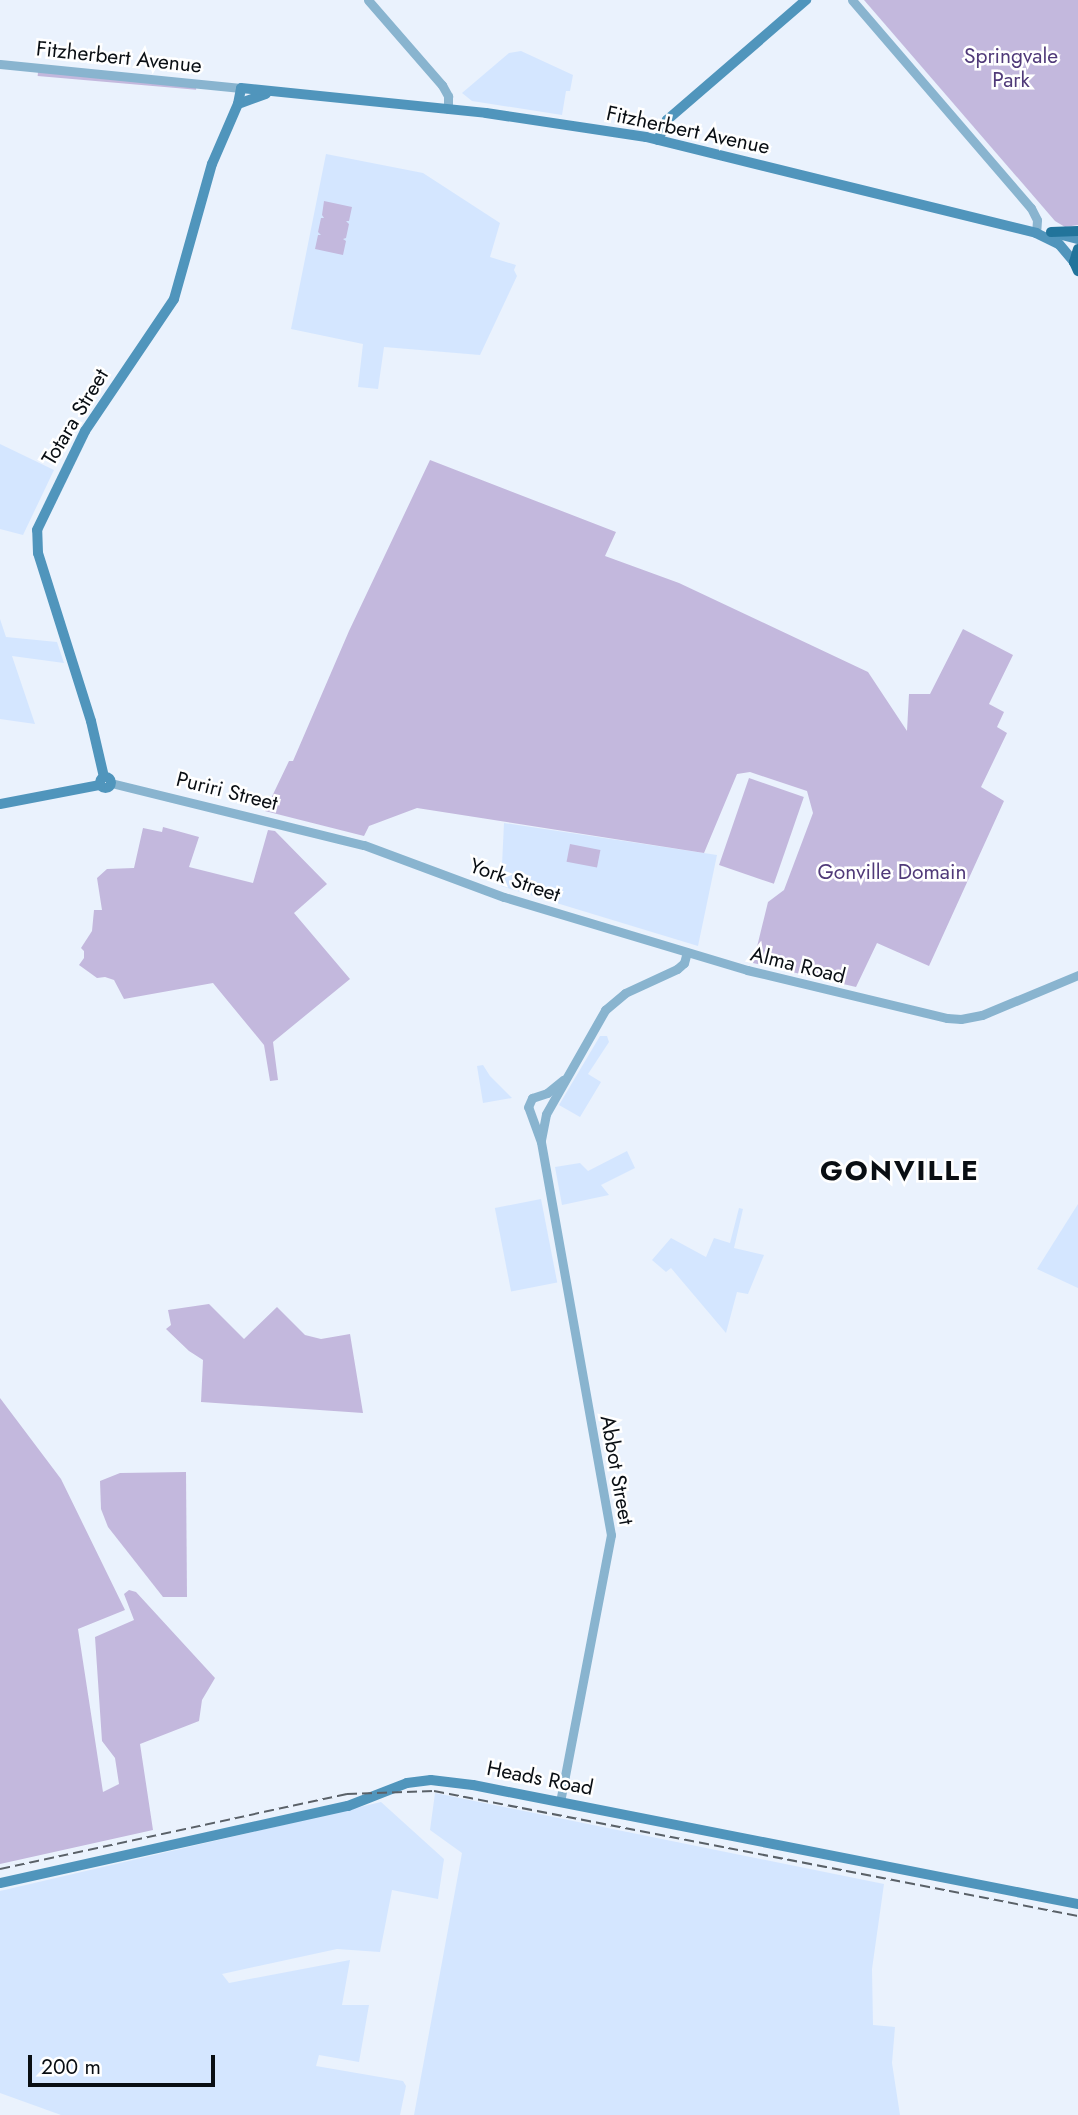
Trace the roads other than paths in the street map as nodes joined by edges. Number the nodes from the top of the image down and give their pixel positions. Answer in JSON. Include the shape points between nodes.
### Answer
{"nodes":[{"id":1,"x":368,"y":0,"type":"edge"},
{"id":2,"x":806,"y":0,"type":"edge"},
{"id":3,"x":852,"y":0,"type":"edge"},
{"id":4,"x":0,"y":64,"type":"edge"},
{"id":5,"x":242,"y":88,"type":"junction"},
{"id":6,"x":277,"y":92,"type":"junction"},
{"id":7,"x":238,"y":104,"type":"junction"},
{"id":8,"x":448,"y":109,"type":"junction"},
{"id":9,"x":658,"y":140,"type":"junction"},
{"id":10,"x":1078,"y":231,"type":"edge"},
{"id":11,"x":1051,"y":232,"type":"junction"},
{"id":12,"x":1036,"y":233,"type":"junction"},
{"id":13,"x":1078,"y":239,"type":"edge"},
{"id":14,"x":1078,"y":249,"type":"edge"},
{"id":15,"x":1076,"y":267,"type":"edge"},
{"id":16,"x":105,"y":782,"type":"junction"},
{"id":17,"x":0,"y":804,"type":"edge"},
{"id":18,"x":333,"y":837,"type":"joint"},
{"id":19,"x":687,"y":953,"type":"junction"},
{"id":20,"x":1078,"y":975,"type":"edge"},
{"id":21,"x":563,"y":1080,"type":"junction"},
{"id":22,"x":542,"y":1095,"type":"junction"},
{"id":23,"x":529,"y":1110,"type":"junction"},
{"id":24,"x":548,"y":1110,"type":"junction"},
{"id":25,"x":541,"y":1142,"type":"junction"},
{"id":26,"x":560,"y":1802,"type":"junction"},
{"id":27,"x":0,"y":1883,"type":"edge"},
{"id":28,"x":1078,"y":1904,"type":"edge"}],
"edges":[{"from":1,"to":8,"type":"street","via":[[442,85]]},
{"from":2,"to":9,"type":"main road","via":[[667,120]]},
{"from":3,"to":12,"type":"street","via":[[1031,208],[1037,220]]},
{"from":4,"to":5,"type":"street","name":"Fitzherbert Avenue"},
{"from":5,"to":6,"type":"main road","name":"Fitzherbert Avenue"},
{"from":5,"to":7,"type":"main road","name":"Totara Street"},
{"from":6,"to":7,"type":"main road","name":"Fitzherbert Avenue"},
{"from":6,"to":8,"type":"main road","name":"Fitzherbert Avenue"},
{"from":7,"to":16,"type":"main road","name":"Totara Street","via":[[212,164],[174,299],[85,431],[37,530],[38,553],[91,721]]},
{"from":8,"to":9,"type":"main road","name":"Fitzherbert Avenue"},
{"from":9,"to":12,"type":"main road","name":"Fitzherbert Avenue"},
{"from":10,"to":11,"type":"highway"},
{"from":11,"to":12,"type":"main road"},
{"from":11,"to":13,"type":"main road"},
{"from":12,"to":15,"type":"main road","name":"Fitzherbert Avenue","via":[[1059,244]]},
{"from":14,"to":15,"type":"highway"},
{"from":16,"to":17,"type":"main road","name":"Puriri Street"},
{"from":16,"to":18,"type":"street","name":"Puriri Street"},
{"from":18,"to":19,"type":"street","name":"York Street","via":[[504,897]]},
{"from":19,"to":20,"type":"street","name":"Alma Road","via":[[954,1019],[982,1014]]},
{"from":19,"to":21,"type":"street","via":[[677,969],[614,1000]]},
{"from":21,"to":22,"type":"street"},
{"from":21,"to":24,"type":"street"},
{"from":22,"to":23,"type":"street","via":[[532,1098]]},
{"from":22,"to":24,"type":"street"},
{"from":23,"to":24,"type":"street","via":[[537,1116]]},
{"from":23,"to":25,"type":"street","name":"Abbot Street"},
{"from":24,"to":25,"type":"street","name":"Abbot Street"},
{"from":25,"to":26,"type":"street","name":"Abbot Street","via":[[611,1535]]},
{"from":26,"to":27,"type":"main road","name":"Heads Road","via":[[463,1783],[421,1780],[348,1807]]},
{"from":26,"to":28,"type":"main road","name":"Heads Road"}]}
